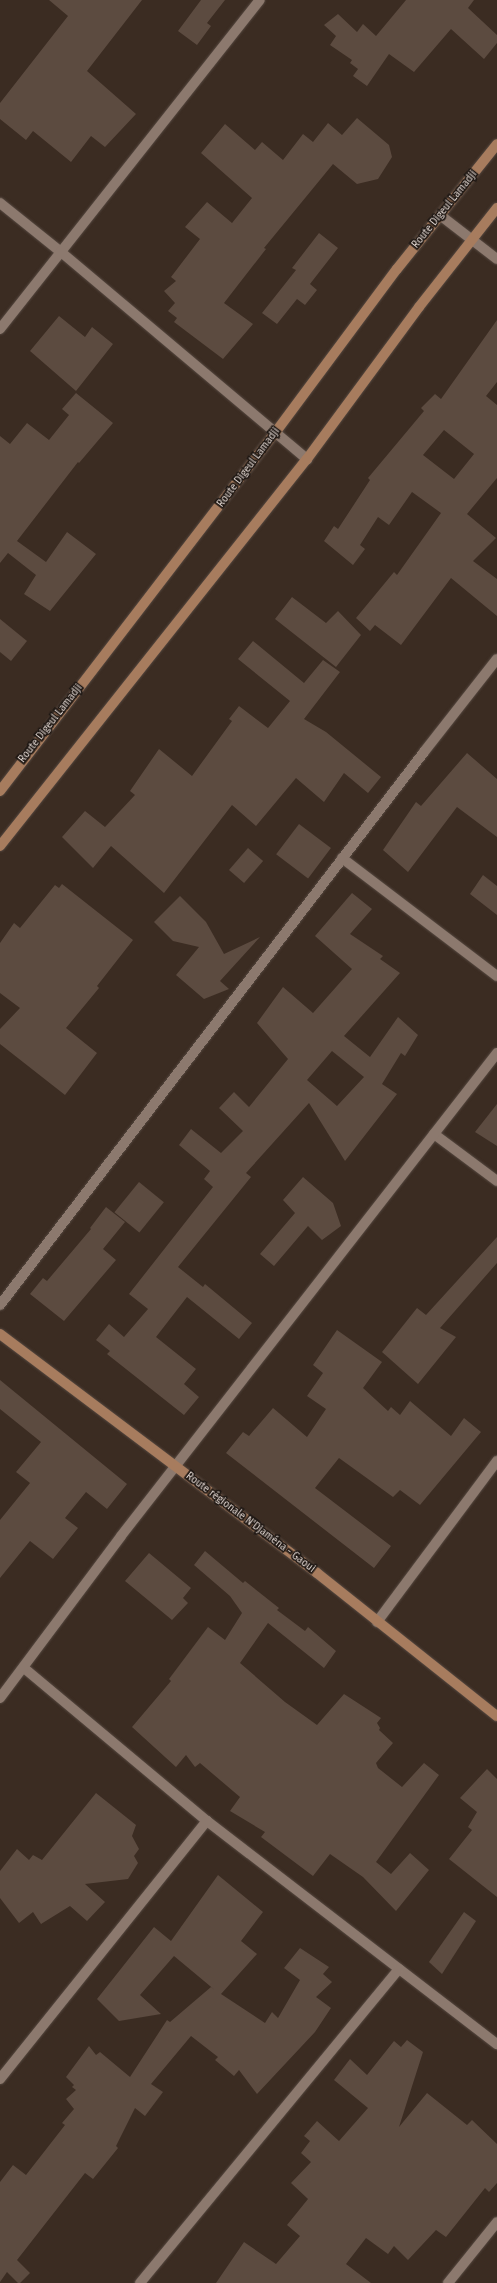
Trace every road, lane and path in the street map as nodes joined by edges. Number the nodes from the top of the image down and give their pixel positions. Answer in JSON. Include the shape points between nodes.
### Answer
{"nodes":[{"id":1,"x":260,"y":0,"type":"edge"},
{"id":2,"x":497,"y":144,"type":"edge"},
{"id":3,"x":0,"y":203,"type":"edge"},
{"id":4,"x":497,"y":208,"type":"edge"},
{"id":5,"x":440,"y":215,"type":"junction"},
{"id":6,"x":472,"y":240,"type":"junction"},
{"id":7,"x":61,"y":252,"type":"junction"},
{"id":8,"x":497,"y":259,"type":"edge"},
{"id":9,"x":0,"y":329,"type":"edge"},
{"id":10,"x":275,"y":434,"type":"junction"},
{"id":11,"x":307,"y":459,"type":"junction"},
{"id":12,"x":497,"y":660,"type":"edge"},
{"id":13,"x":0,"y":791,"type":"edge"},
{"id":14,"x":0,"y":846,"type":"edge"},
{"id":15,"x":342,"y":858,"type":"junction"},
{"id":16,"x":497,"y":976,"type":"edge"},
{"id":17,"x":497,"y":1053,"type":"edge"},
{"id":18,"x":434,"y":1134,"type":"junction"},
{"id":19,"x":497,"y":1182,"type":"edge"},
{"id":20,"x":0,"y":1305,"type":"edge"},
{"id":21,"x":0,"y":1334,"type":"edge"},
{"id":22,"x":497,"y":1461,"type":"edge"},
{"id":23,"x":176,"y":1466,"type":"junction"},
{"id":24,"x":377,"y":1622,"type":"junction"},
{"id":25,"x":24,"y":1668,"type":"junction"},
{"id":26,"x":0,"y":1698,"type":"edge"},
{"id":27,"x":497,"y":1716,"type":"edge"},
{"id":28,"x":207,"y":1820,"type":"junction"},
{"id":29,"x":399,"y":1969,"type":"junction"},
{"id":30,"x":497,"y":2044,"type":"edge"},
{"id":31,"x":0,"y":2079,"type":"edge"},
{"id":32,"x":497,"y":2222,"type":"edge"},
{"id":33,"x":140,"y":2283,"type":"edge"},
{"id":34,"x":448,"y":2283,"type":"edge"}],
"edges":[{"from":1,"to":7,"type":"street"},
{"from":2,"to":5,"type":"main road","name":"Route Digeul Lamadji"},
{"from":3,"to":7,"type":"street"},
{"from":4,"to":6,"type":"main road"},
{"from":5,"to":6,"type":"street"},
{"from":5,"to":10,"type":"main road","name":"Route Digeul Lamadji"},
{"from":6,"to":8,"type":"street"},
{"from":6,"to":11,"type":"main road","via":[[419,307]]},
{"from":7,"to":9,"type":"street"},
{"from":7,"to":10,"type":"street"},
{"from":10,"to":11,"type":"street"},
{"from":10,"to":13,"type":"main road","name":"Route Digeul Lamadji"},
{"from":11,"to":14,"type":"main road"},
{"from":12,"to":15,"type":"street"},
{"from":15,"to":16,"type":"street"},
{"from":15,"to":20,"type":"street"},
{"from":17,"to":18,"type":"street"},
{"from":18,"to":19,"type":"street"},
{"from":18,"to":23,"type":"street"},
{"from":21,"to":23,"type":"main road","name":"Route régionale N'Djaména - Gaoui"},
{"from":22,"to":24,"type":"street"},
{"from":23,"to":24,"type":"main road","name":"Route régionale N'Djaména - Gaoui"},
{"from":23,"to":25,"type":"street"},
{"from":24,"to":27,"type":"main road","name":"Route régionale N'Djaména - Gaoui"},
{"from":25,"to":26,"type":"street"},
{"from":25,"to":28,"type":"street"},
{"from":28,"to":29,"type":"street"},
{"from":28,"to":31,"type":"street"},
{"from":29,"to":30,"type":"street"},
{"from":29,"to":33,"type":"street"},
{"from":32,"to":34,"type":"street"}]}
